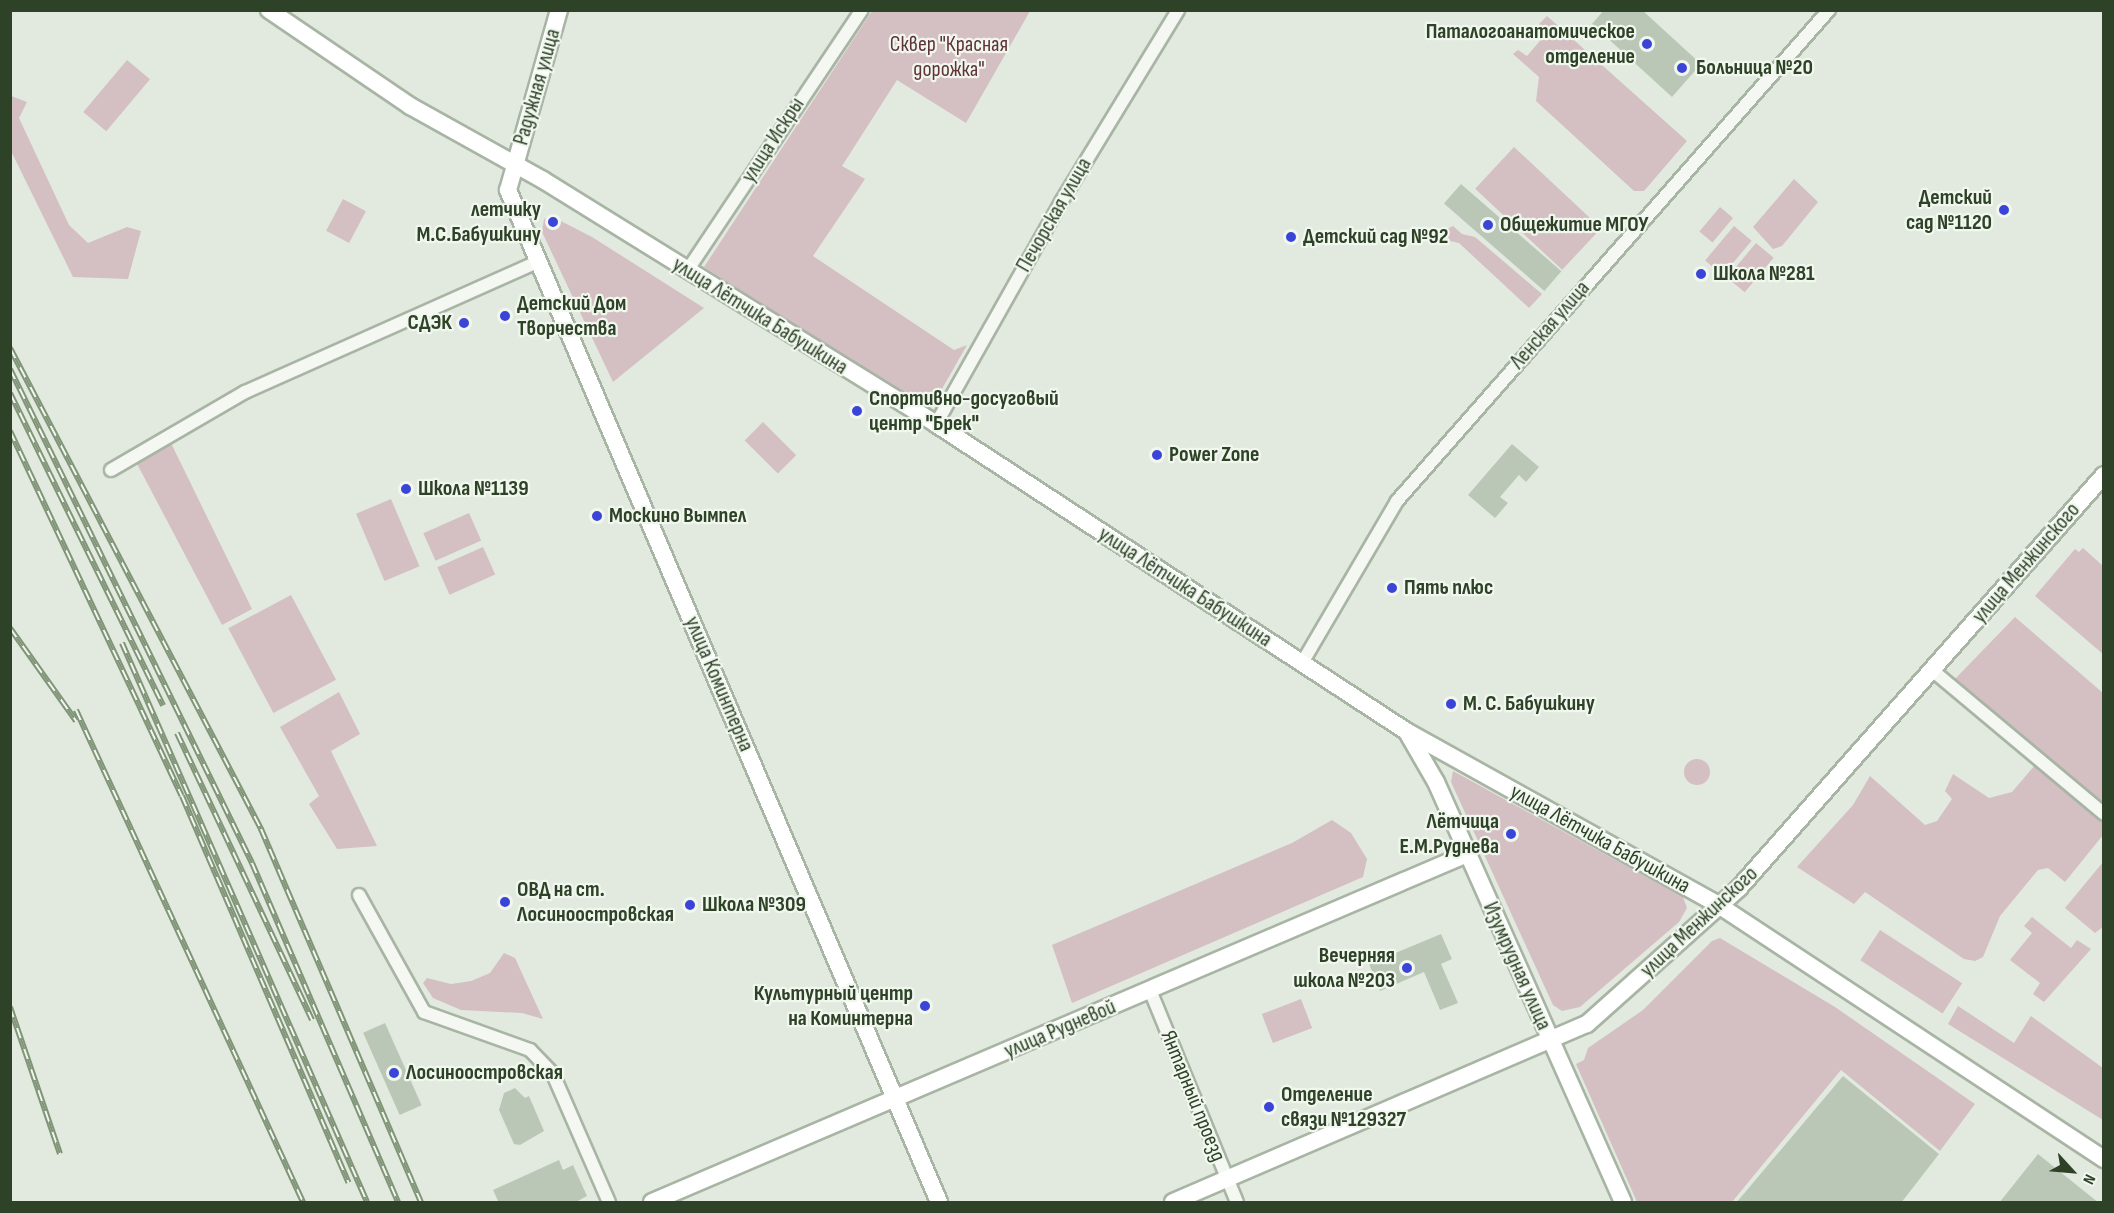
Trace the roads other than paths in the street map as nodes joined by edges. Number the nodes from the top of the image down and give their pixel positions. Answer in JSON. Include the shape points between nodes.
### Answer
{"nodes":[{"id":1,"x":268,"y":10,"type":"edge"},
{"id":2,"x":559,"y":10,"type":"edge"},
{"id":3,"x":862,"y":10,"type":"edge"},
{"id":4,"x":1178,"y":10,"type":"edge"},
{"id":5,"x":1829,"y":10,"type":"edge"},
{"id":6,"x":515,"y":164,"type":"junction"},
{"id":7,"x":537,"y":262,"type":"junction"},
{"id":8,"x":687,"y":271,"type":"junction"},
{"id":9,"x":936,"y":424,"type":"junction"},
{"id":10,"x":111,"y":470,"type":"dead end"},
{"id":11,"x":2103,"y":476,"type":"edge"},
{"id":12,"x":1302,"y":663,"type":"junction"},
{"id":13,"x":1932,"y":670,"type":"junction"},
{"id":14,"x":1406,"y":731,"type":"junction"},
{"id":15,"x":2103,"y":814,"type":"edge"},
{"id":16,"x":1467,"y":854,"type":"junction"},
{"id":17,"x":359,"y":895,"type":"dead end"},
{"id":18,"x":1720,"y":906,"type":"junction"},
{"id":19,"x":1150,"y":990,"type":"junction"},
{"id":20,"x":1551,"y":1041,"type":"junction"},
{"id":21,"x":896,"y":1100,"type":"junction"},
{"id":22,"x":2103,"y":1159,"type":"edge"},
{"id":23,"x":1227,"y":1179,"type":"junction"},
{"id":24,"x":609,"y":1203,"type":"edge"},
{"id":25,"x":652,"y":1203,"type":"edge"},
{"id":26,"x":939,"y":1203,"type":"edge"},
{"id":27,"x":1173,"y":1203,"type":"edge"},
{"id":28,"x":1237,"y":1203,"type":"edge"},
{"id":29,"x":1623,"y":1203,"type":"edge"}],
"edges":[{"from":1,"to":6,"type":"street","name":"улица Лётчика Бабушкина","via":[[404,101]]},
{"from":2,"to":6,"type":"street","name":"Радужная улица"},
{"from":3,"to":8,"type":"street","name":"улица Искры"},
{"from":4,"to":9,"type":"street","name":"Печорская улица","via":[[1061,202]]},
{"from":5,"to":12,"type":"street","name":"Ленская улица","via":[[1397,501]]},
{"from":6,"to":7,"type":"street","name":"улица Коминтерна","via":[[508,190]]},
{"from":6,"to":8,"type":"street","name":"улица Лётчика Бабушкина"},
{"from":7,"to":10,"type":"street","via":[[245,392]]},
{"from":7,"to":21,"type":"street","name":"улица Коминтерна"},
{"from":8,"to":9,"type":"street","name":"улица Лётчика Бабушкина"},
{"from":9,"to":12,"type":"street","name":"улица Лётчика Бабушкина"},
{"from":11,"to":13,"type":"street","name":"улица Менжинского"},
{"from":12,"to":14,"type":"street","name":"улица Лётчика Бабушкина"},
{"from":13,"to":15,"type":"street"},
{"from":13,"to":18,"type":"street","name":"улица Менжинского"},
{"from":14,"to":16,"type":"street","name":"Изумрудная улица","via":[[1436,782]]},
{"from":14,"to":18,"type":"street","name":"улица Лётчика Бабушкина"},
{"from":16,"to":19,"type":"street","name":"улица Рудневой"},
{"from":16,"to":20,"type":"street","name":"Изумрудная улица"},
{"from":17,"to":24,"type":"street","via":[[420,1007],[435,1018],[530,1050],[553,1074]]},
{"from":18,"to":20,"type":"street","name":"улица Менжинского","via":[[1587,1024]]},
{"from":18,"to":22,"type":"street","name":"улица Лётчика Бабушкина"},
{"from":19,"to":21,"type":"street","name":"улица Рудневой"},
{"from":19,"to":23,"type":"street","name":"Янтарный проезд"},
{"from":20,"to":23,"type":"street","name":"улица Менжинского"},
{"from":20,"to":29,"type":"street","name":"Изумрудная улица"},
{"from":21,"to":25,"type":"street","name":"улица Рудневой"},
{"from":21,"to":26,"type":"street","name":"улица Коминтерна"},
{"from":23,"to":27,"type":"street","name":"улица Менжинского"},
{"from":23,"to":28,"type":"street","name":"Янтарный проезд"}]}
